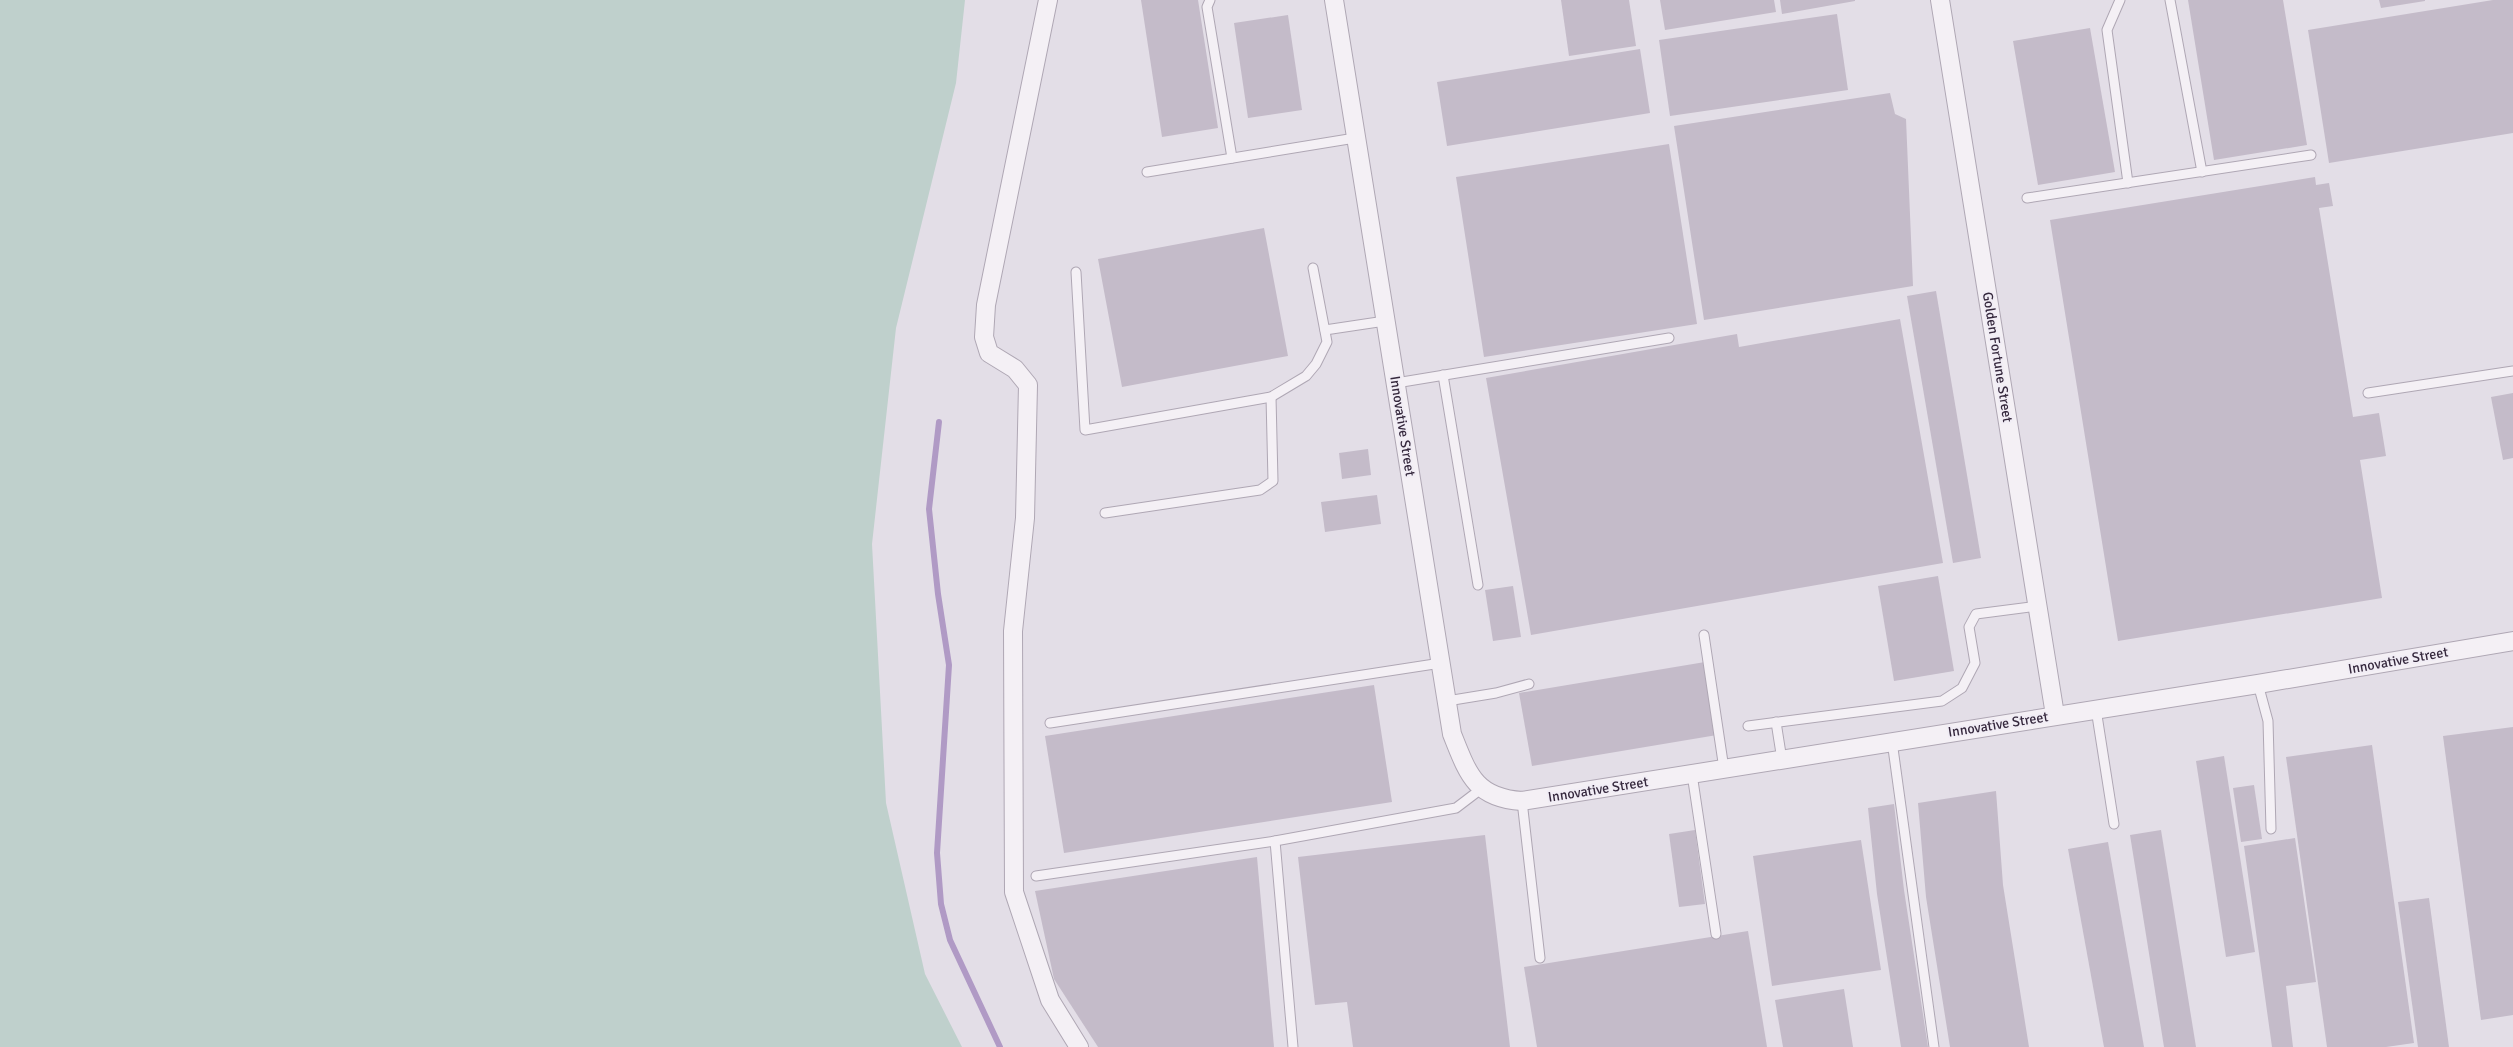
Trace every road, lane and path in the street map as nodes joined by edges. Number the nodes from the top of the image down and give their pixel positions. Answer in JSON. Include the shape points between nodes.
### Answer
{"nodes":[{"id":1,"x":1048,"y":0,"type":"edge"},
{"id":2,"x":1210,"y":0,"type":"edge"},
{"id":3,"x":1334,"y":0,"type":"edge"},
{"id":4,"x":1940,"y":0,"type":"edge"},
{"id":5,"x":2120,"y":0,"type":"edge"},
{"id":6,"x":2170,"y":0,"type":"edge"},
{"id":7,"x":1355,"y":138,"type":"junction"},
{"id":8,"x":2311,"y":155,"type":"dead end"},
{"id":9,"x":1232,"y":158,"type":"junction"},
{"id":10,"x":1147,"y":172,"type":"dead end"},
{"id":11,"x":2202,"y":172,"type":"junction"},
{"id":12,"x":2128,"y":183,"type":"junction"},
{"id":13,"x":2026,"y":198,"type":"dead end"},
{"id":14,"x":1314,"y":268,"type":"dead end"},
{"id":15,"x":1076,"y":272,"type":"dead end"},
{"id":16,"x":1385,"y":321,"type":"junction"},
{"id":17,"x":1325,"y":330,"type":"junction"},
{"id":18,"x":1669,"y":338,"type":"dead end"},
{"id":19,"x":2513,"y":371,"type":"edge"},
{"id":20,"x":1443,"y":375,"type":"junction"},
{"id":21,"x":1396,"y":383,"type":"junction"},
{"id":22,"x":2368,"y":393,"type":"dead end"},
{"id":23,"x":1271,"y":397,"type":"junction"},
{"id":24,"x":1105,"y":513,"type":"dead end"},
{"id":25,"x":1478,"y":586,"type":"dead end"},
{"id":26,"x":2038,"y":606,"type":"junction"},
{"id":27,"x":1704,"y":636,"type":"dead end"},
{"id":28,"x":2513,"y":641,"type":"edge"},
{"id":29,"x":1441,"y":663,"type":"junction"},
{"id":30,"x":1529,"y":684,"type":"dead end"},
{"id":31,"x":2258,"y":684,"type":"junction"},
{"id":32,"x":1447,"y":701,"type":"junction"},
{"id":33,"x":2096,"y":708,"type":"junction"},
{"id":34,"x":2055,"y":715,"type":"junction"},
{"id":35,"x":1776,"y":722,"type":"junction"},
{"id":36,"x":1050,"y":723,"type":"dead end"},
{"id":37,"x":1748,"y":726,"type":"dead end"},
{"id":38,"x":1892,"y":741,"type":"junction"},
{"id":39,"x":1782,"y":760,"type":"junction"},
{"id":40,"x":1724,"y":769,"type":"junction"},
{"id":41,"x":1692,"y":774,"type":"junction"},
{"id":42,"x":1481,"y":789,"type":"junction"},
{"id":43,"x":1522,"y":801,"type":"junction"},
{"id":44,"x":2114,"y":824,"type":"dead end"},
{"id":45,"x":2271,"y":829,"type":"dead end"},
{"id":46,"x":1275,"y":841,"type":"junction"},
{"id":47,"x":1036,"y":876,"type":"dead end"},
{"id":48,"x":1716,"y":934,"type":"dead end"},
{"id":49,"x":1540,"y":958,"type":"dead end"},
{"id":50,"x":1079,"y":1047,"type":"edge"},
{"id":51,"x":1293,"y":1047,"type":"edge"},
{"id":52,"x":1934,"y":1047,"type":"edge"}],
"edges":[{"from":1,"to":50,"type":"street","via":[[986,304],[984,337],[989,353],[1014,369],[1028,385],[1025,518],[1013,631],[1014,892],[1050,1000]]},
{"from":2,"to":9,"type":"lane","via":[[1207,7]]},
{"from":3,"to":7,"type":"street","name":"Innovative Street"},
{"from":4,"to":26,"type":"street","name":"Golden Fortune Street"},
{"from":5,"to":12,"type":"lane","via":[[2108,30]]},
{"from":6,"to":11,"type":"lane"},
{"from":7,"to":9,"type":"lane"},
{"from":7,"to":16,"type":"street","name":"Innovative Street"},
{"from":8,"to":11,"type":"lane"},
{"from":9,"to":10,"type":"lane"},
{"from":11,"to":12,"type":"lane"},
{"from":12,"to":13,"type":"lane"},
{"from":14,"to":17,"type":"lane"},
{"from":15,"to":23,"type":"lane","via":[[1085,430]]},
{"from":16,"to":17,"type":"lane"},
{"from":16,"to":21,"type":"street","name":"Innovative Street"},
{"from":17,"to":23,"type":"lane","via":[[1328,342],[1316,364],[1306,376]]},
{"from":18,"to":20,"type":"lane"},
{"from":19,"to":22,"type":"lane"},
{"from":20,"to":21,"type":"lane"},
{"from":20,"to":25,"type":"lane"},
{"from":21,"to":29,"type":"street","name":"Innovative Street"},
{"from":23,"to":24,"type":"lane","via":[[1273,481],[1260,490]]},
{"from":26,"to":34,"type":"street","name":"Golden Fortune Street"},
{"from":26,"to":35,"type":"lane","via":[[1976,614],[1970,627],[1975,663],[1962,688],[1942,700]]},
{"from":27,"to":40,"type":"lane"},
{"from":28,"to":31,"type":"street","name":"Innovative Street"},
{"from":29,"to":32,"type":"street","name":"Innovative Street"},
{"from":29,"to":36,"type":"lane"},
{"from":30,"to":32,"type":"lane"},
{"from":31,"to":33,"type":"street","name":"Innovative Street"},
{"from":31,"to":45,"type":"lane","via":[[2268,721]]},
{"from":32,"to":42,"type":"street","name":"Innovative Street","via":[[1463,763]]},
{"from":33,"to":34,"type":"street","name":"Innovative Street"},
{"from":33,"to":44,"type":"lane"},
{"from":34,"to":38,"type":"street","name":"Innovative Street"},
{"from":35,"to":37,"type":"lane"},
{"from":35,"to":39,"type":"lane"},
{"from":38,"to":39,"type":"street","name":"Innovative Street"},
{"from":38,"to":52,"type":"lane"},
{"from":39,"to":40,"type":"street","name":"Innovative Street"},
{"from":40,"to":41,"type":"street","name":"Innovative Street"},
{"from":41,"to":43,"type":"street","name":"Innovative Street"},
{"from":41,"to":48,"type":"lane"},
{"from":42,"to":43,"type":"street","name":"Innovative Street","via":[[1502,800]]},
{"from":42,"to":46,"type":"lane","via":[[1456,808]]},
{"from":43,"to":49,"type":"lane"},
{"from":46,"to":47,"type":"lane"},
{"from":46,"to":51,"type":"lane"}]}
